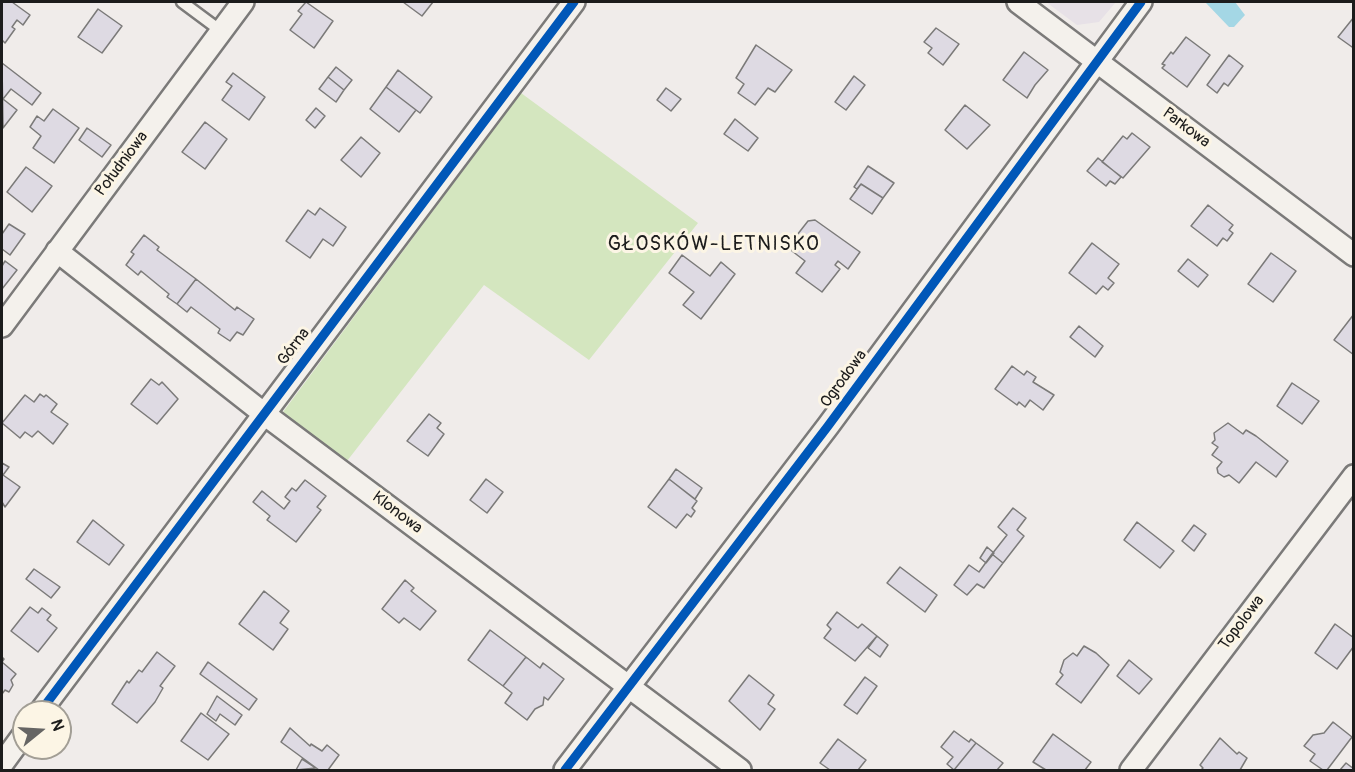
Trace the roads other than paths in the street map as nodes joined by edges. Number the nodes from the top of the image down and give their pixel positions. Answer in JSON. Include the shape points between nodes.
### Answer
{"nodes":[{"id":1,"x":182,"y":2,"type":"edge"},
{"id":2,"x":243,"y":2,"type":"edge"},
{"id":3,"x":574,"y":2,"type":"edge"},
{"id":4,"x":1018,"y":2,"type":"edge"},
{"id":5,"x":1141,"y":2,"type":"edge"},
{"id":6,"x":221,"y":31,"type":"junction"},
{"id":7,"x":1097,"y":61,"type":"junction"},
{"id":8,"x":57,"y":252,"type":"junction"},
{"id":9,"x":1353,"y":255,"type":"edge"},
{"id":10,"x":2,"y":326,"type":"edge"},
{"id":11,"x":263,"y":413,"type":"junction"},
{"id":12,"x":1353,"y":476,"type":"edge"},
{"id":13,"x":628,"y":687,"type":"junction"},
{"id":14,"x":49,"y":700,"type":"edge"},
{"id":15,"x":12,"y":750,"type":"edge"},
{"id":16,"x":2,"y":764,"type":"edge"},
{"id":17,"x":566,"y":771,"type":"edge"},
{"id":18,"x":740,"y":771,"type":"edge"},
{"id":19,"x":1131,"y":771,"type":"edge"}],
"edges":[{"from":1,"to":6,"type":"lane"},
{"from":2,"to":6,"type":"street","name":"Południowa"},
{"from":3,"to":11,"type":"street","name":"Górna"},
{"from":4,"to":7,"type":"street","name":"Parkowa"},
{"from":5,"to":7,"type":"street","name":"Ogrodowa"},
{"from":6,"to":8,"type":"street","name":"Południowa"},
{"from":7,"to":9,"type":"street","name":"Parkowa"},
{"from":7,"to":13,"type":"street","name":"Ogrodowa","via":[[828,426]]},
{"from":8,"to":10,"type":"street","name":"Południowa"},
{"from":8,"to":11,"type":"street","name":"Klonowa"},
{"from":11,"to":13,"type":"street","name":"Klonowa"},
{"from":11,"to":14,"type":"street","name":"Górna"},
{"from":12,"to":19,"type":"street","name":"Topolowa"},
{"from":13,"to":17,"type":"street","name":"Ogrodowa"},
{"from":13,"to":18,"type":"street","name":"Klonowa"},
{"from":15,"to":16,"type":"street"}]}
